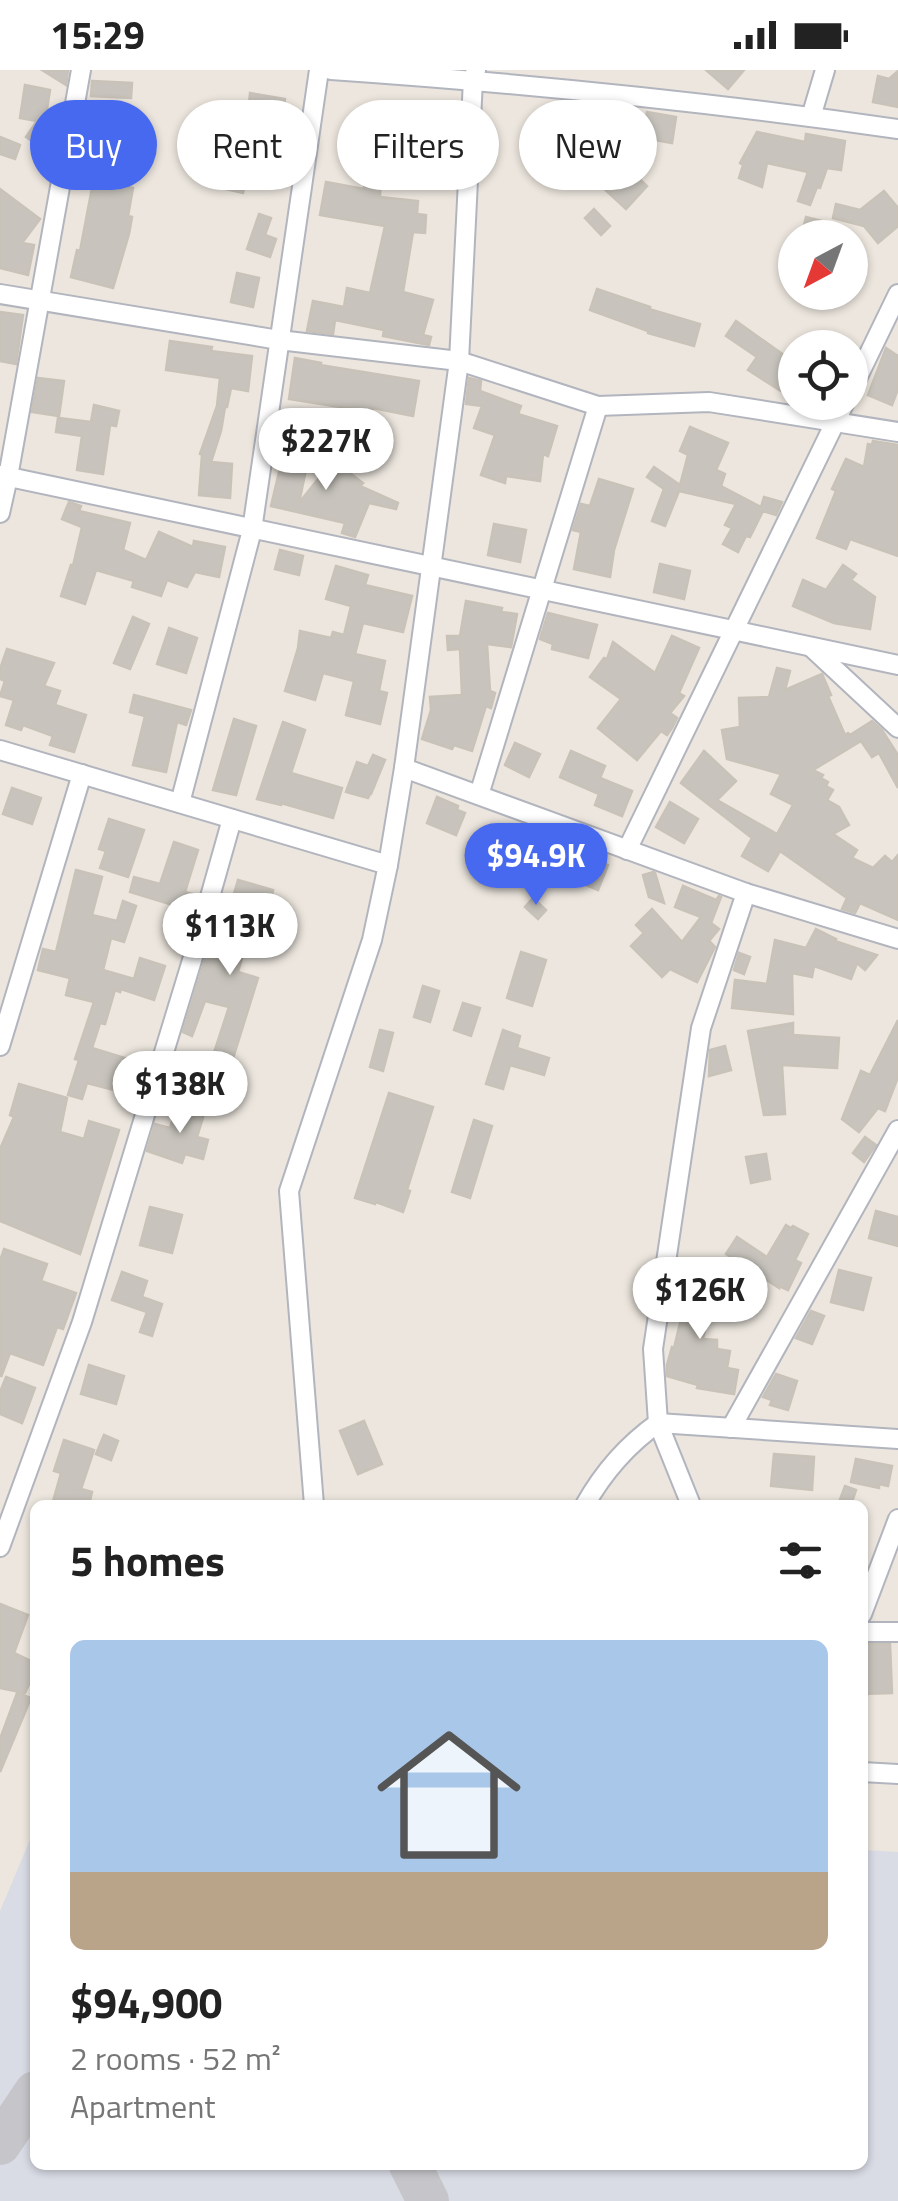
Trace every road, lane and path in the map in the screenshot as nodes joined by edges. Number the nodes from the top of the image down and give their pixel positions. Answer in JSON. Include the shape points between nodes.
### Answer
{"nodes":[{"id":1,"x":80,"y":70,"type":"edge"},
{"id":2,"x":320,"y":70,"type":"edge"},
{"id":3,"x":331,"y":70,"type":"edge"},
{"id":4,"x":825,"y":70,"type":"edge"},
{"id":5,"x":475,"y":75,"type":"edge"},
{"id":6,"x":812,"y":116,"type":"junction"},
{"id":7,"x":898,"y":129,"type":"edge"},
{"id":8,"x":0,"y":294,"type":"edge"},
{"id":9,"x":898,"y":294,"type":"edge"},
{"id":10,"x":40,"y":301,"type":"junction"},
{"id":11,"x":279,"y":340,"type":"junction"},
{"id":12,"x":868,"y":356,"type":"edge"},
{"id":13,"x":458,"y":361,"type":"junction"},
{"id":14,"x":598,"y":406,"type":"junction"},
{"id":15,"x":836,"y":420,"type":"edge"},
{"id":16,"x":835,"y":423,"type":"junction"},
{"id":17,"x":898,"y":432,"type":"edge"},
{"id":18,"x":4,"y":476,"type":"edge"},
{"id":19,"x":0,"y":513,"type":"edge"},
{"id":20,"x":252,"y":530,"type":"junction"},
{"id":21,"x":431,"y":567,"type":"junction"},
{"id":22,"x":540,"y":590,"type":"junction"},
{"id":23,"x":734,"y":630,"type":"junction"},
{"id":24,"x":810,"y":646,"type":"junction"},
{"id":25,"x":898,"y":665,"type":"edge"},
{"id":26,"x":898,"y":728,"type":"edge"},
{"id":27,"x":0,"y":750,"type":"edge"},
{"id":28,"x":404,"y":768,"type":"junction"},
{"id":29,"x":82,"y":774,"type":"junction"},
{"id":30,"x":479,"y":795,"type":"junction"},
{"id":31,"x":180,"y":803,"type":"junction"},
{"id":32,"x":232,"y":819,"type":"junction"},
{"id":33,"x":628,"y":850,"type":"junction"},
{"id":34,"x":388,"y":865,"type":"junction"},
{"id":35,"x":746,"y":892,"type":"junction"},
{"id":36,"x":898,"y":939,"type":"edge"},
{"id":37,"x":0,"y":1046,"type":"edge"},
{"id":38,"x":898,"y":1130,"type":"edge"},
{"id":39,"x":658,"y":1422,"type":"junction"},
{"id":40,"x":731,"y":1428,"type":"junction"},
{"id":41,"x":898,"y":1439,"type":"edge"},
{"id":42,"x":314,"y":1500,"type":"edge"},
{"id":43,"x":589,"y":1500,"type":"edge"},
{"id":44,"x":689,"y":1500,"type":"edge"},
{"id":45,"x":898,"y":1519,"type":"edge"},
{"id":46,"x":0,"y":1547,"type":"edge"},
{"id":47,"x":868,"y":1598,"type":"edge"},
{"id":48,"x":868,"y":1632,"type":"edge"},
{"id":49,"x":898,"y":1632,"type":"edge"},
{"id":50,"x":868,"y":1772,"type":"edge"},
{"id":51,"x":898,"y":1774,"type":"edge"}],
"edges":[{"from":1,"to":10,"type":"street"},
{"from":2,"to":11,"type":"street"},
{"from":3,"to":5,"type":"street"},
{"from":4,"to":6,"type":"street"},
{"from":5,"to":6,"type":"street"},
{"from":5,"to":13,"type":"street"},
{"from":6,"to":7,"type":"street"},
{"from":8,"to":10,"type":"street"},
{"from":9,"to":12,"type":"street"},
{"from":10,"to":11,"type":"street"},
{"from":10,"to":18,"type":"street"},
{"from":11,"to":13,"type":"street"},
{"from":11,"to":20,"type":"street"},
{"from":13,"to":14,"type":"street"},
{"from":13,"to":21,"type":"street"},
{"from":14,"to":16,"type":"street","via":[[710,402]]},
{"from":14,"to":22,"type":"street"},
{"from":15,"to":16,"type":"street"},
{"from":16,"to":17,"type":"street"},
{"from":16,"to":23,"type":"street"},
{"from":18,"to":19,"type":"street"},
{"from":18,"to":20,"type":"street"},
{"from":20,"to":21,"type":"street"},
{"from":20,"to":31,"type":"street"},
{"from":21,"to":22,"type":"street"},
{"from":21,"to":28,"type":"street"},
{"from":22,"to":23,"type":"street"},
{"from":22,"to":30,"type":"street"},
{"from":23,"to":24,"type":"street"},
{"from":23,"to":33,"type":"street"},
{"from":24,"to":25,"type":"street"},
{"from":24,"to":26,"type":"street"},
{"from":27,"to":29,"type":"street"},
{"from":28,"to":30,"type":"street"},
{"from":28,"to":34,"type":"street"},
{"from":29,"to":31,"type":"street"},
{"from":29,"to":37,"type":"street"},
{"from":30,"to":33,"type":"street"},
{"from":31,"to":32,"type":"street"},
{"from":32,"to":34,"type":"street"},
{"from":32,"to":46,"type":"street","via":[[82,1322]]},
{"from":33,"to":35,"type":"street"},
{"from":34,"to":42,"type":"street","via":[[372,940],[288,1191]]},
{"from":35,"to":36,"type":"street"},
{"from":35,"to":39,"type":"street","via":[[701,1028],[653,1349]]},
{"from":38,"to":40,"type":"street"},
{"from":39,"to":40,"type":"street"},
{"from":39,"to":43,"type":"street","via":[[633,1441]]},
{"from":39,"to":44,"type":"street"},
{"from":40,"to":41,"type":"street"},
{"from":45,"to":47,"type":"street"},
{"from":48,"to":49,"type":"street"},
{"from":50,"to":51,"type":"street"}]}
